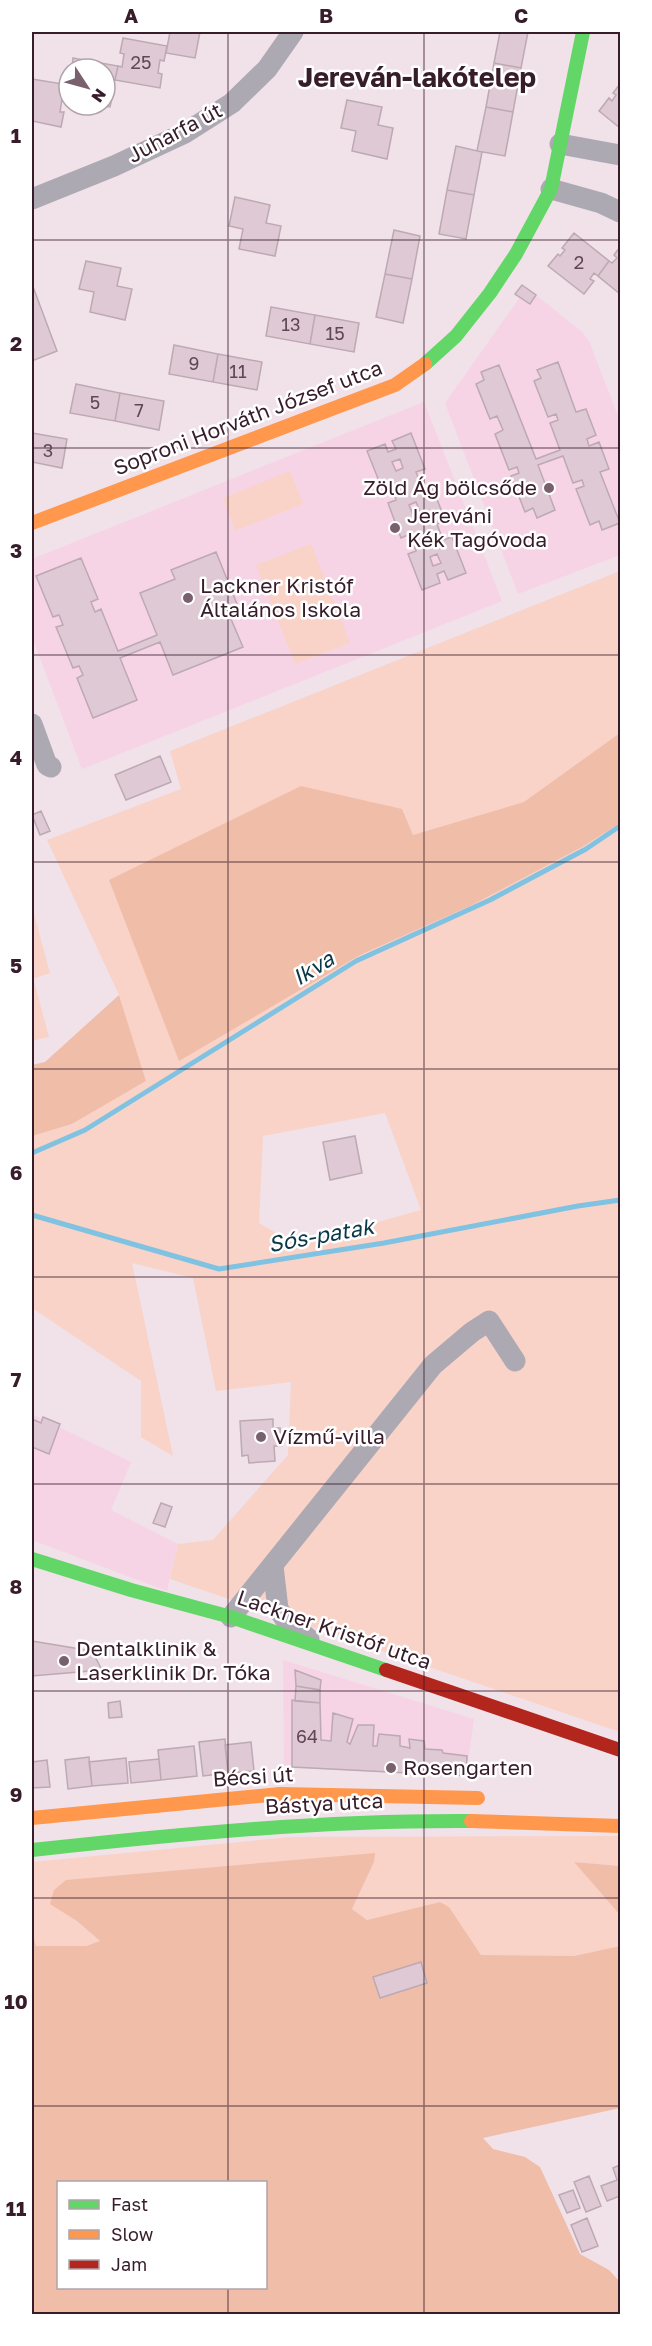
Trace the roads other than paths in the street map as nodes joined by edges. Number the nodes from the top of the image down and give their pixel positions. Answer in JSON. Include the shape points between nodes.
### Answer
{"nodes":[{"id":1,"x":292,"y":32,"type":"edge"},
{"id":2,"x":583,"y":32,"type":"edge"},
{"id":3,"x":560,"y":144,"type":"junction"},
{"id":4,"x":621,"y":155,"type":"edge"},
{"id":5,"x":551,"y":189,"type":"junction"},
{"id":6,"x":32,"y":198,"type":"edge"},
{"id":7,"x":621,"y":212,"type":"edge"},
{"id":8,"x":32,"y":523,"type":"edge"},
{"id":9,"x":32,"y":724,"type":"edge"},
{"id":10,"x":51,"y":767,"type":"dead end"},
{"id":11,"x":515,"y":1361,"type":"dead end"},
{"id":12,"x":32,"y":1559,"type":"edge"},
{"id":13,"x":273,"y":1566,"type":"junction"},
{"id":14,"x":231,"y":1617,"type":"junction"},
{"id":15,"x":321,"y":1647,"type":"junction"},
{"id":16,"x":621,"y":1750,"type":"edge"},
{"id":17,"x":478,"y":1798,"type":"dead end"},
{"id":18,"x":32,"y":1818,"type":"edge"},
{"id":19,"x":621,"y":1826,"type":"edge"},
{"id":20,"x":32,"y":1850,"type":"edge"}],
"edges":[{"from":1,"to":6,"type":"street","name":"Juharfa út","via":[[267,69],[232,103],[194,127],[114,166]]},
{"from":2,"to":3,"type":"street","name":"Soproni Horváth József utca"},
{"from":3,"to":4,"type":"street"},
{"from":3,"to":5,"type":"street","name":"Soproni Horváth József utca"},
{"from":5,"to":7,"type":"street"},
{"from":5,"to":8,"type":"street","name":"Soproni Horváth József utca","via":[[516,254],[456,336],[436,356],[395,385]]},
{"from":9,"to":10,"type":"street"},
{"from":11,"to":13,"type":"street","via":[[489,1321],[433,1365]]},
{"from":12,"to":14,"type":"street","name":"Lackner Kristóf utca"},
{"from":13,"to":14,"type":"street"},
{"from":13,"to":15,"type":"street","via":[[278,1609],[299,1632]]},
{"from":14,"to":15,"type":"street","name":"Lackner Kristóf utca"},
{"from":15,"to":16,"type":"street","name":"Lackner Kristóf utca"},
{"from":17,"to":18,"type":"street","name":"Bécsi út","via":[[280,1794]]},
{"from":19,"to":20,"type":"street","name":"Bástya utca","via":[[419,1820],[288,1826]]}]}
